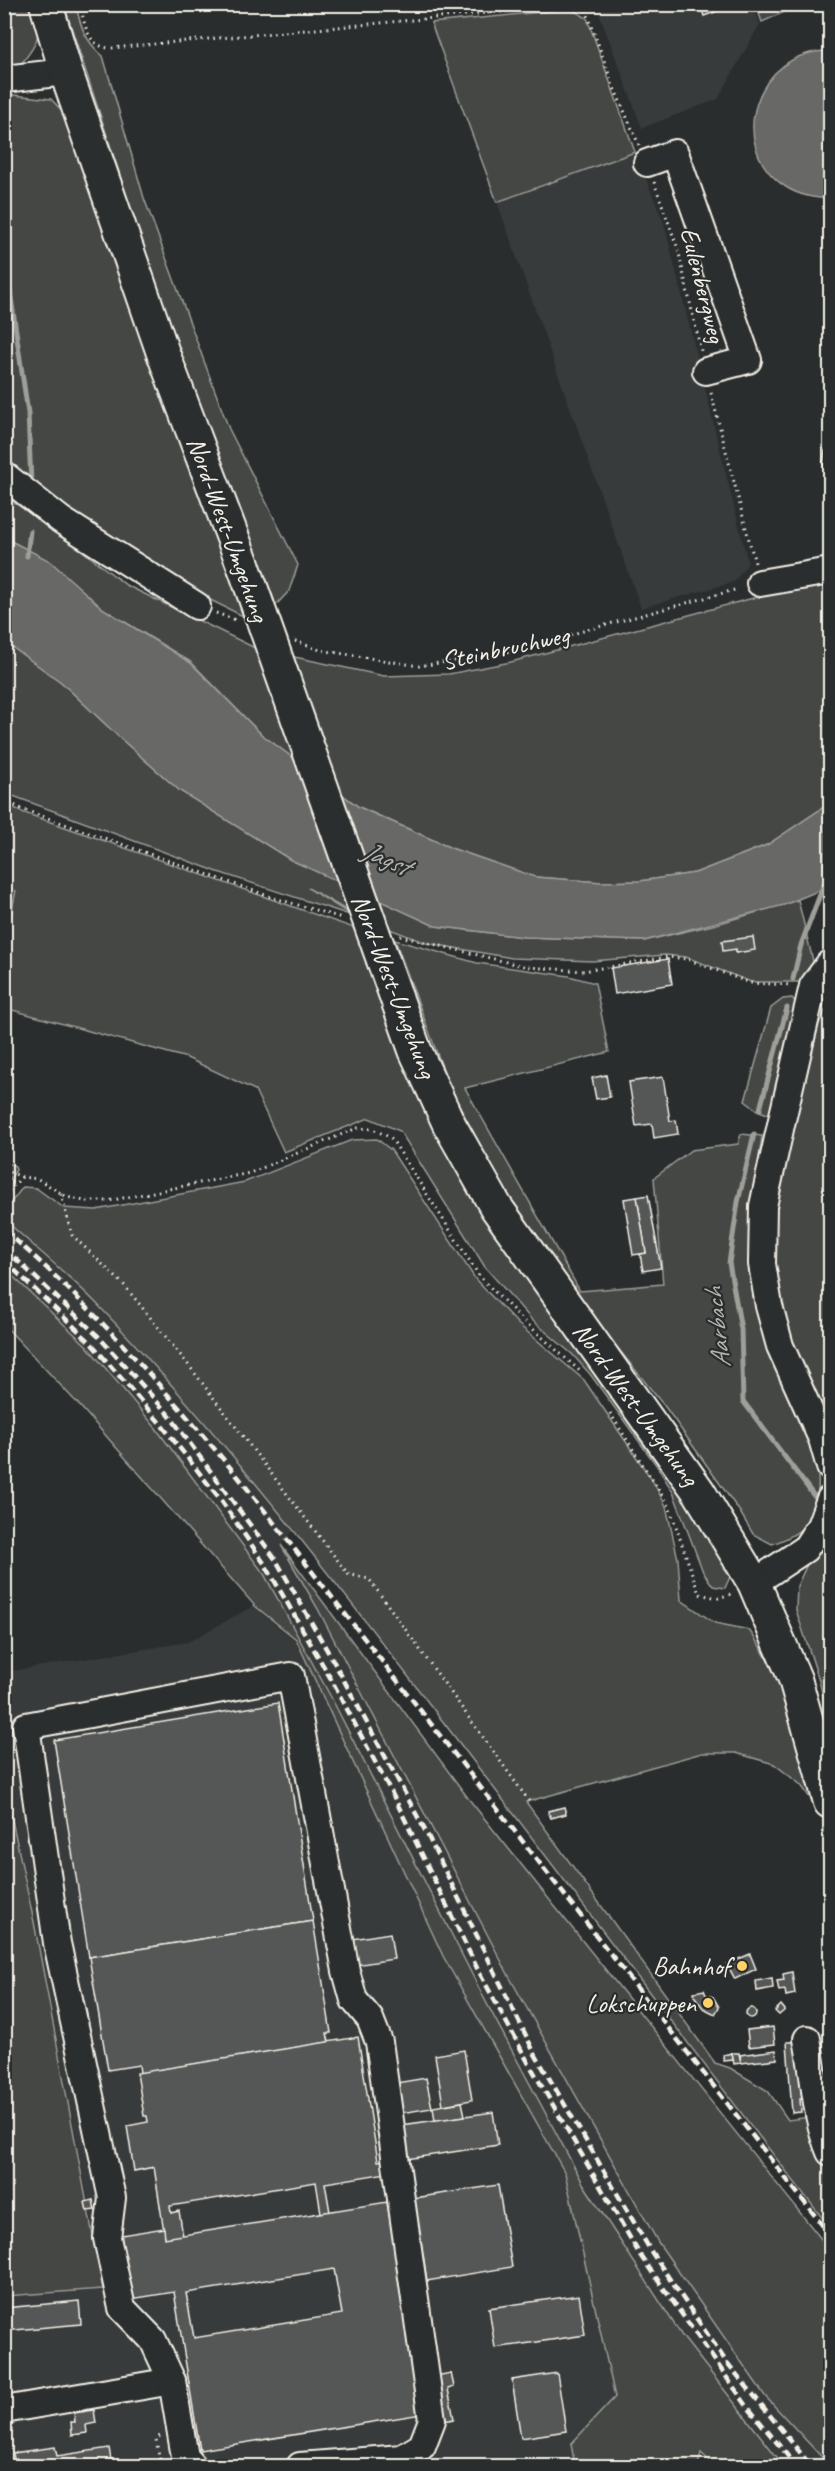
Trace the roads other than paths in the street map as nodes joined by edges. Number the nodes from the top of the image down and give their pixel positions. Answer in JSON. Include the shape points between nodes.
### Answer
{"nodes":[{"id":1,"x":46,"y":4,"type":"edge"},
{"id":2,"x":66,"y":72,"type":"junction"},
{"id":3,"x":4,"y":79,"type":"edge"},
{"id":4,"x":647,"y":163,"type":"road end"},
{"id":5,"x":706,"y":371,"type":"road end"},
{"id":6,"x":4,"y":475,"type":"edge"},
{"id":7,"x":831,"y":571,"type":"edge"},
{"id":8,"x":760,"y":583,"type":"road end"},
{"id":9,"x":197,"y":606,"type":"road end"},
{"id":10,"x":831,"y":963,"type":"edge"},
{"id":11,"x":831,"y":1467,"type":"edge"},
{"id":12,"x":831,"y":1498,"type":"edge"},
{"id":13,"x":754,"y":1583,"type":"junction"},
{"id":14,"x":831,"y":1802,"type":"edge"},
{"id":15,"x":807,"y":2039,"type":"dead end"},
{"id":16,"x":831,"y":2152,"type":"edge"},
{"id":17,"x":172,"y":2381,"type":"junction"},
{"id":18,"x":4,"y":2410,"type":"edge"},
{"id":19,"x":193,"y":2466,"type":"edge"},
{"id":20,"x":300,"y":2466,"type":"edge"}],
"edges":[{"from":1,"to":2,"type":"main road","name":"Nord-West-Umgehung"},
{"from":2,"to":3,"type":"street"},
{"from":2,"to":13,"type":"main road","name":"Nord-West-Umgehung","bridge":true,"via":[[163,353],[388,947],[415,1050],[449,1125],[496,1207],[699,1492]]},
{"from":4,"to":5,"type":"street","via":[[675,153],[748,360]]},
{"from":6,"to":9,"type":"street","via":[[61,520]]},
{"from":7,"to":8,"type":"street"},
{"from":10,"to":11,"type":"street","via":[[813,986],[763,1206],[762,1264],[768,1306],[780,1346]]},
{"from":12,"to":13,"type":"street","via":[[805,1549]]},
{"from":13,"to":14,"type":"main road","name":"Nord-West-Umgehung","via":[[795,1679]]},
{"from":15,"to":16,"type":"street","via":[[817,2112]]},
{"from":17,"to":18,"type":"street"},
{"from":17,"to":19,"type":"street","via":[[185,2457]]},
{"from":17,"to":20,"type":"street","via":[[153,2340],[122,2308],[107,2238],[112,2198],[57,1943],[26,1726],[291,1676],[346,1971],[354,2000],[370,2019],[379,2042],[432,2420],[422,2445],[402,2458]]}]}
